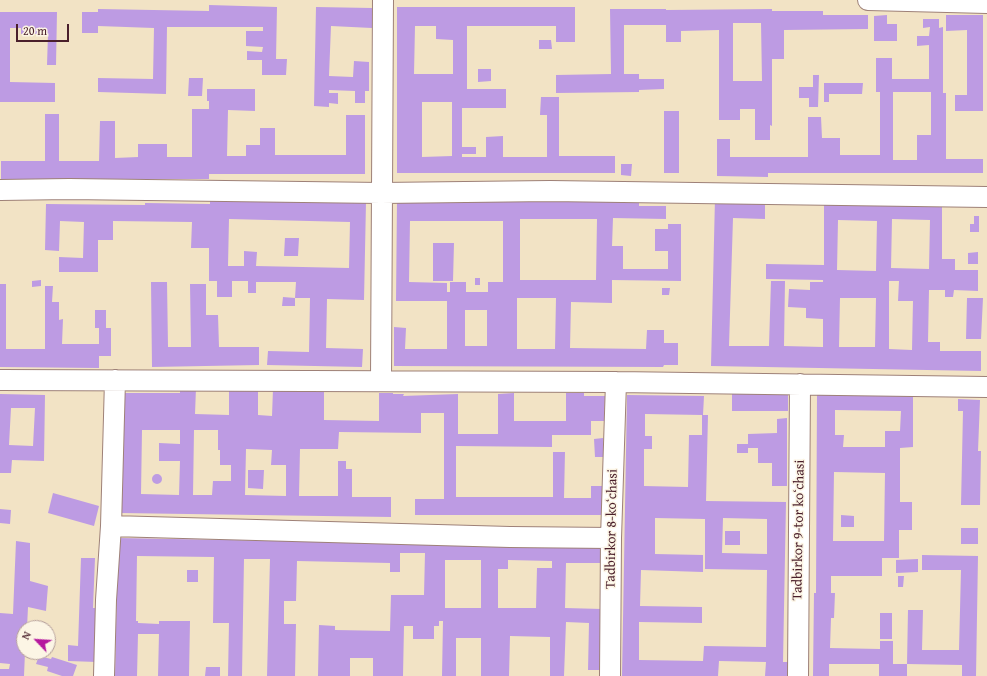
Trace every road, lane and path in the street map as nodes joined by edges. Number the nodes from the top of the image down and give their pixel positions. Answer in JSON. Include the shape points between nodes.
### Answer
{"nodes":[{"id":1,"x":383,"y":0,"type":"edge"},
{"id":2,"x":868,"y":0,"type":"edge"},
{"id":3,"x":987,"y":3,"type":"edge"},
{"id":4,"x":0,"y":190,"type":"edge"},
{"id":5,"x":381,"y":193,"type":"junction"},
{"id":6,"x":987,"y":197,"type":"edge"},
{"id":7,"x":0,"y":380,"type":"edge"},
{"id":8,"x":115,"y":380,"type":"junction"},
{"id":9,"x":381,"y":380,"type":"junction"},
{"id":10,"x":616,"y":382,"type":"junction"},
{"id":11,"x":800,"y":384,"type":"junction"},
{"id":12,"x":987,"y":387,"type":"edge"},
{"id":13,"x":111,"y":526,"type":"junction"},
{"id":14,"x":611,"y":538,"type":"junction"},
{"id":15,"x":104,"y":676,"type":"edge"},
{"id":16,"x":610,"y":676,"type":"edge"},
{"id":17,"x":798,"y":676,"type":"edge"}],
"edges":[{"from":1,"to":5,"type":"street"},
{"from":2,"to":3,"type":"street"},
{"from":4,"to":5,"type":"street"},
{"from":5,"to":6,"type":"street","via":[[550,191]]},
{"from":5,"to":9,"type":"street"},
{"from":7,"to":8,"type":"street"},
{"from":8,"to":9,"type":"street"},
{"from":8,"to":13,"type":"street"},
{"from":9,"to":10,"type":"street"},
{"from":10,"to":11,"type":"street"},
{"from":10,"to":14,"type":"street","name":"Tadbirkor 8-koʻchasi"},
{"from":11,"to":12,"type":"street"},
{"from":11,"to":17,"type":"street","name":"Tadbirkor 9-tor koʻchasi"},
{"from":13,"to":14,"type":"street"},
{"from":13,"to":15,"type":"street"},
{"from":14,"to":16,"type":"street","name":"Tadbirkor 8-koʻchasi"}]}
